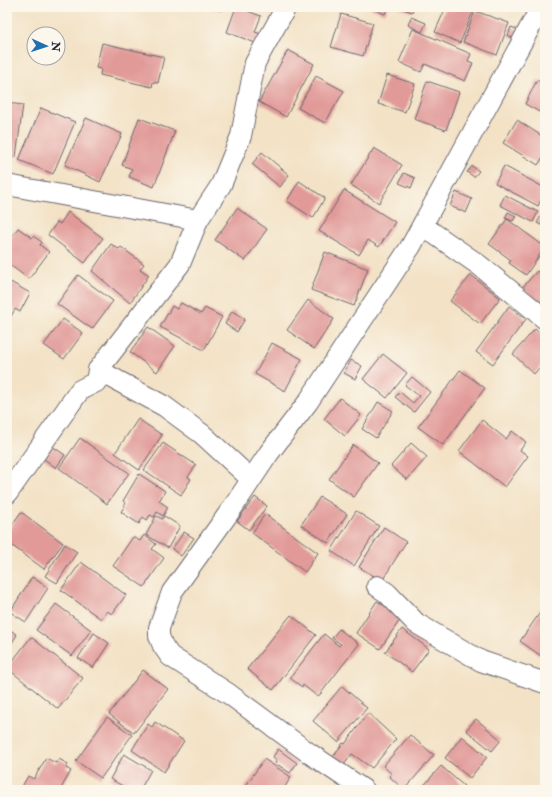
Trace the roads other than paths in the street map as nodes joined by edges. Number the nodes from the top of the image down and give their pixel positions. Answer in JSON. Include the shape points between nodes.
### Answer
{"nodes":[{"id":1,"x":286,"y":7,"type":"edge"},
{"id":2,"x":541,"y":7,"type":"edge"},
{"id":3,"x":7,"y":185,"type":"edge"},
{"id":4,"x":198,"y":220,"type":"junction"},
{"id":5,"x":423,"y":226,"type":"junction"},
{"id":6,"x":545,"y":319,"type":"edge"},
{"id":7,"x":98,"y":370,"type":"junction"},
{"id":8,"x":251,"y":479,"type":"junction"},
{"id":9,"x":7,"y":494,"type":"edge"},
{"id":10,"x":377,"y":586,"type":"dead end"},
{"id":11,"x":545,"y":683,"type":"edge"},
{"id":12,"x":364,"y":790,"type":"edge"}],
"edges":[{"from":1,"to":4,"type":"street","via":[[255,63],[242,136],[221,185]]},
{"from":2,"to":5,"type":"street"},
{"from":3,"to":4,"type":"street"},
{"from":4,"to":7,"type":"street","via":[[180,264]]},
{"from":5,"to":6,"type":"street","via":[[479,265]]},
{"from":5,"to":8,"type":"street","via":[[308,402]]},
{"from":7,"to":8,"type":"street","via":[[164,406],[202,434]]},
{"from":7,"to":9,"type":"street","via":[[96,382],[80,390]]},
{"from":8,"to":12,"type":"street","via":[[232,510],[172,592],[159,628],[159,636],[170,656],[229,694]]},
{"from":10,"to":11,"type":"street","via":[[416,623],[481,661]]}]}
